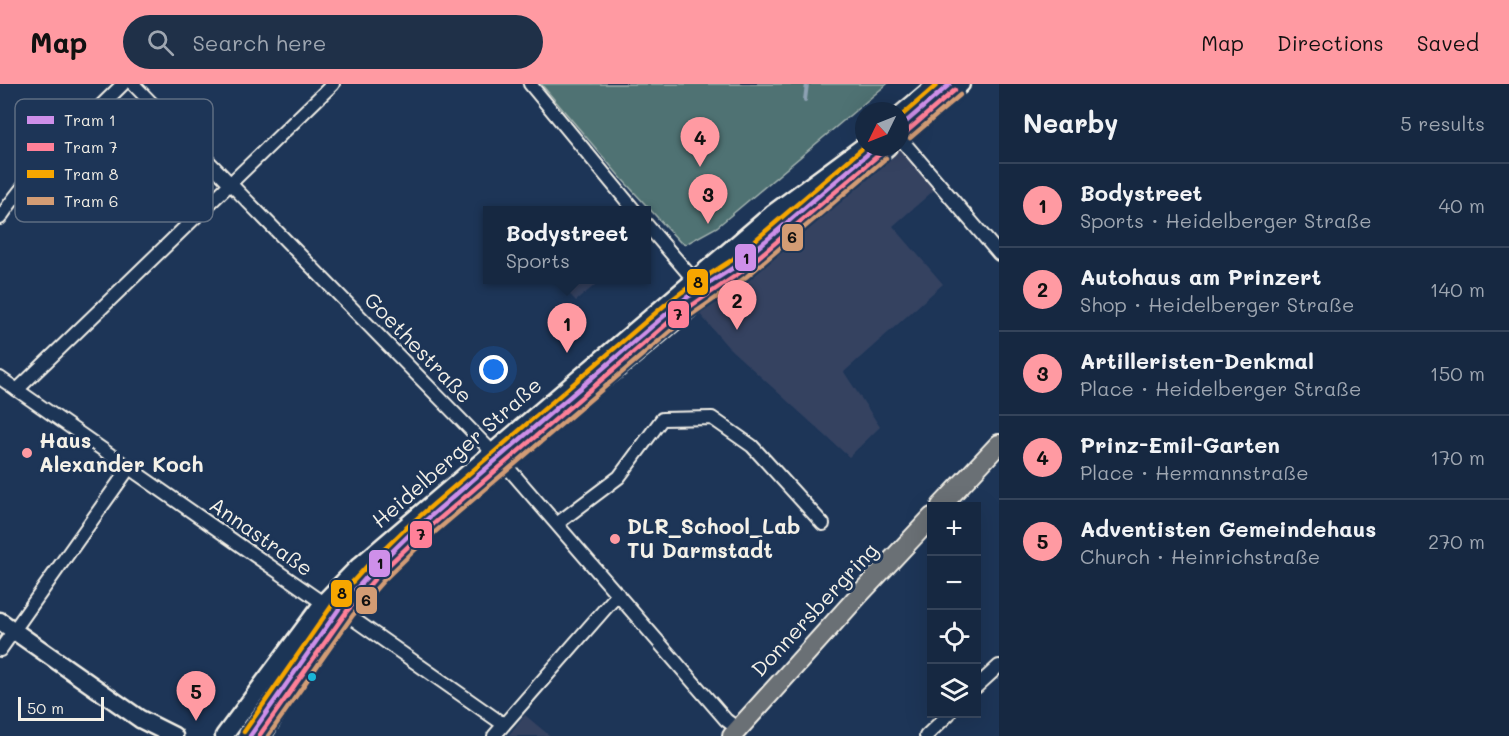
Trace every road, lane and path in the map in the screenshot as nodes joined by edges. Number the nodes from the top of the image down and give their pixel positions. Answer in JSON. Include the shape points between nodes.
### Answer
{"nodes":[{"id":1,"x":123,"y":84,"type":"edge"},
{"id":2,"x":133,"y":84,"type":"edge"},
{"id":3,"x":333,"y":84,"type":"edge"},
{"id":4,"x":530,"y":84,"type":"edge"},
{"id":5,"x":937,"y":84,"type":"edge"},
{"id":6,"x":961,"y":84,"type":"edge"},
{"id":7,"x":108,"y":99,"type":"edge"},
{"id":8,"x":148,"y":99,"type":"edge"},
{"id":9,"x":909,"y":107,"type":"edge"},
{"id":10,"x":909,"y":129,"type":"edge"},
{"id":11,"x":909,"y":148,"type":"edge"},
{"id":12,"x":855,"y":153,"type":"edge"},
{"id":13,"x":877,"y":156,"type":"edge"},
{"id":14,"x":213,"y":165,"type":"edge"},
{"id":15,"x":232,"y":184,"type":"junction"},
{"id":16,"x":15,"y":195,"type":"edge"},
{"id":17,"x":213,"y":202,"type":"edge"},
{"id":18,"x":632,"y":206,"type":"edge"},
{"id":19,"x":0,"y":218,"type":"edge"},
{"id":20,"x":192,"y":222,"type":"edge"},
{"id":21,"x":651,"y":230,"type":"edge"},
{"id":22,"x":999,"y":254,"type":"edge"},
{"id":23,"x":694,"y":280,"type":"junction"},
{"id":24,"x":707,"y":296,"type":"junction"},
{"id":25,"x":0,"y":378,"type":"edge"},
{"id":26,"x":17,"y":390,"type":"junction"},
{"id":27,"x":999,"y":444,"type":"edge"},
{"id":28,"x":496,"y":456,"type":"junction"},
{"id":29,"x":129,"y":468,"type":"junction"},
{"id":30,"x":946,"y":502,"type":"edge"},
{"id":31,"x":927,"y":522,"type":"edge"},
{"id":32,"x":558,"y":523,"type":"junction"},
{"id":33,"x":823,"y":524,"type":"dead end"},
{"id":34,"x":618,"y":594,"type":"junction"},
{"id":35,"x":323,"y":603,"type":"junction"},
{"id":36,"x":342,"y":611,"type":"junction"},
{"id":37,"x":7,"y":626,"type":"edge"},
{"id":38,"x":0,"y":650,"type":"edge"},
{"id":39,"x":999,"y":666,"type":"edge"},
{"id":40,"x":981,"y":682,"type":"edge"},
{"id":41,"x":945,"y":718,"type":"edge"},
{"id":42,"x":140,"y":719,"type":"junction"},
{"id":43,"x":503,"y":724,"type":"junction"},
{"id":44,"x":735,"y":732,"type":"edge"},
{"id":45,"x":155,"y":736,"type":"edge"},
{"id":46,"x":174,"y":736,"type":"edge"},
{"id":47,"x":224,"y":736,"type":"edge"},
{"id":48,"x":262,"y":736,"type":"edge"},
{"id":49,"x":494,"y":736,"type":"edge"},
{"id":50,"x":926,"y":736,"type":"edge"}],
"edges":[{"from":1,"to":7,"type":"street"},
{"from":2,"to":8,"type":"street","name":"Goethestraße"},
{"from":3,"to":15,"type":"street"},
{"from":4,"to":18,"type":"street"},
{"from":5,"to":9,"type":"main road"},
{"from":6,"to":10,"type":"main road"},
{"from":11,"to":22,"type":"street"},
{"from":12,"to":23,"type":"main road","name":"Heidelberger Straße","via":[[772,214]]},
{"from":13,"to":24,"type":"main road","name":"Heidelberger Straße"},
{"from":14,"to":15,"type":"street","name":"Goethestraße"},
{"from":15,"to":17,"type":"street"},
{"from":15,"to":28,"type":"street","name":"Goethestraße"},
{"from":16,"to":19,"type":"street"},
{"from":20,"to":26,"type":"street"},
{"from":21,"to":23,"type":"street"},
{"from":23,"to":24,"type":"main road"},
{"from":23,"to":28,"type":"main road","name":"Heidelberger Straße"},
{"from":24,"to":28,"type":"main road","name":"Heidelberger Straße"},
{"from":25,"to":26,"type":"street","name":"Annastraße"},
{"from":26,"to":29,"type":"street","name":"Annastraße"},
{"from":27,"to":30,"type":"main road"},
{"from":28,"to":32,"type":"street","name":"Goethestraße"},
{"from":28,"to":35,"type":"main road","name":"Heidelberger Straße","via":[[358,567]]},
{"from":28,"to":36,"type":"main road","name":"Heidelberger Straße","via":[[380,567]]},
{"from":29,"to":35,"type":"street","name":"Annastraße"},
{"from":29,"to":37,"type":"street"},
{"from":31,"to":44,"type":"main road","name":"Donnersbergring"},
{"from":32,"to":33,"type":"street","via":[[619,477],[662,419],[712,418],[752,446]]},
{"from":32,"to":34,"type":"street","name":"Goethestraße"},
{"from":34,"to":43,"type":"street"},
{"from":34,"to":44,"type":"street","name":"Goethestraße"},
{"from":35,"to":47,"type":"main road","name":"Heidelberger Straße"},
{"from":36,"to":43,"type":"street"},
{"from":36,"to":48,"type":"main road","name":"Heidelberger Straße"},
{"from":37,"to":38,"type":"street"},
{"from":37,"to":42,"type":"main road"},
{"from":39,"to":40,"type":"street"},
{"from":41,"to":50,"type":"street"},
{"from":42,"to":45,"type":"main road"},
{"from":42,"to":46,"type":"main road"},
{"from":43,"to":49,"type":"street"}]}
